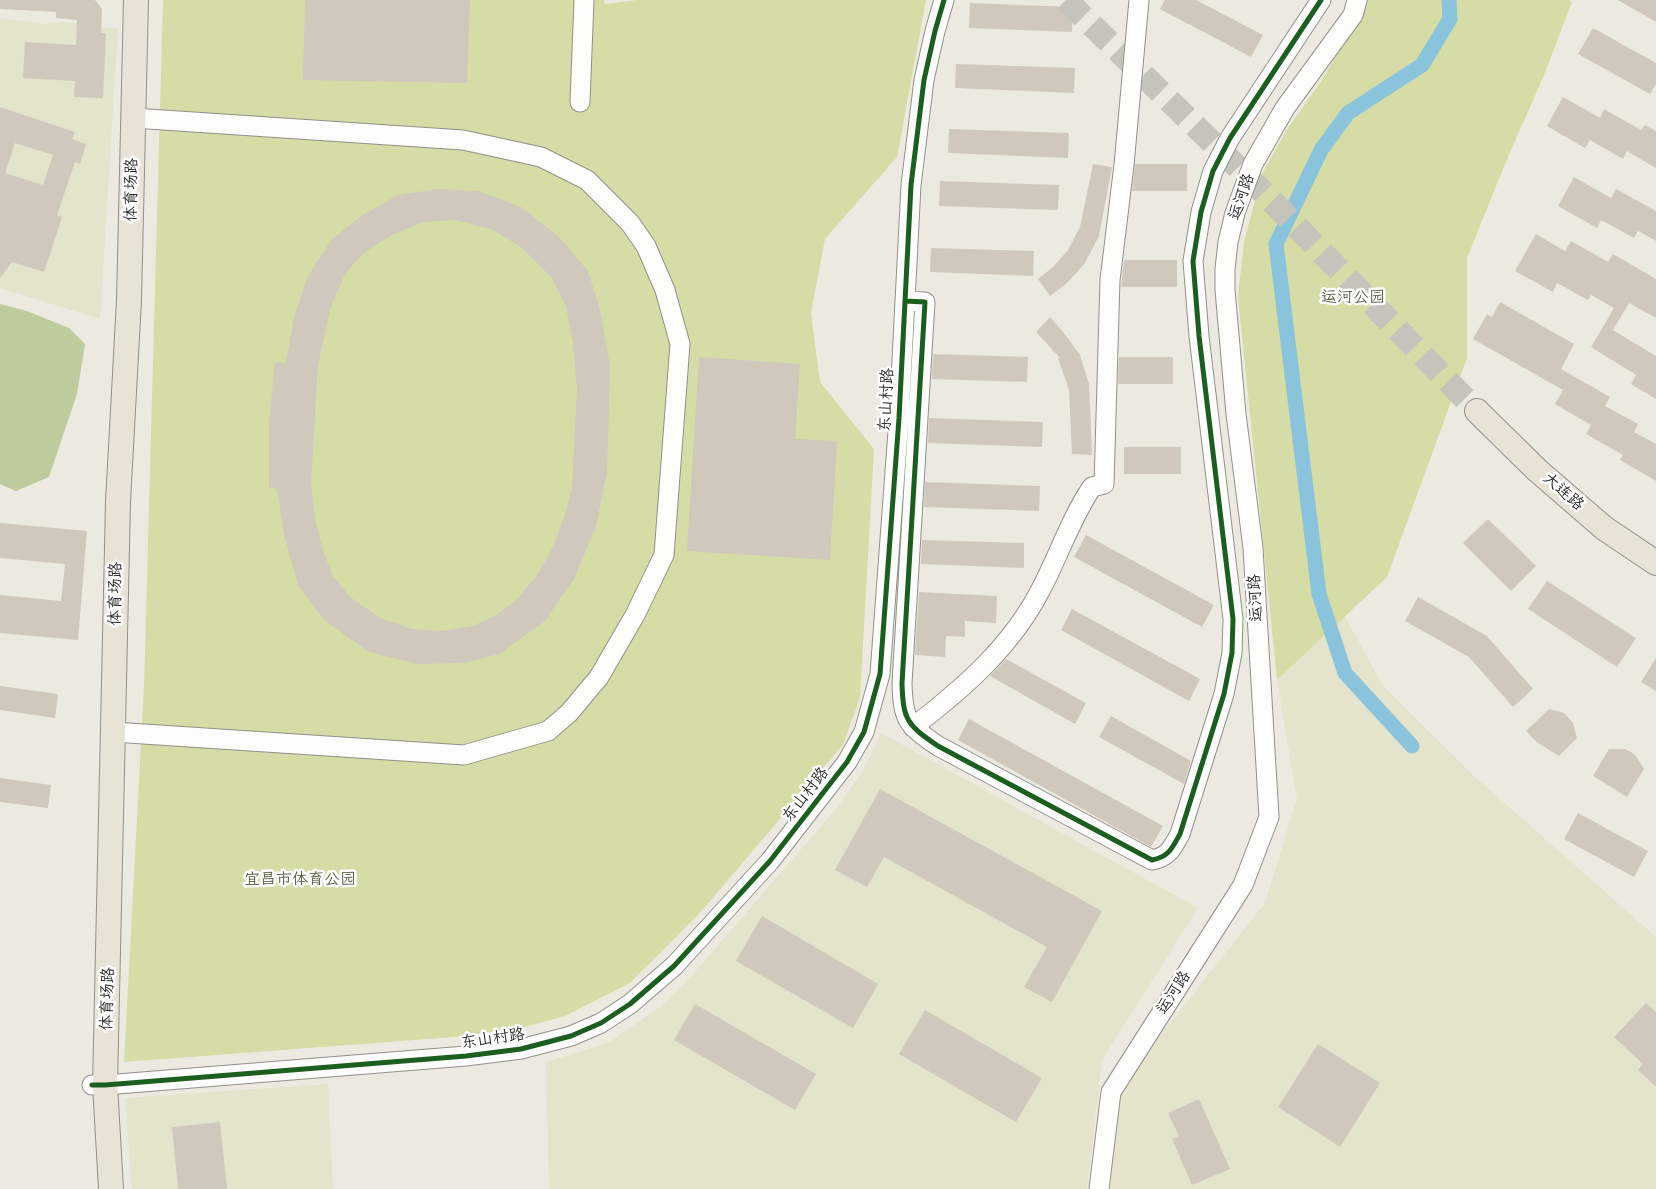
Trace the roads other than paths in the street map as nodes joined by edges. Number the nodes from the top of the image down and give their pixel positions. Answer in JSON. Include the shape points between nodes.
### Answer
{"nodes":[{"id":1,"x":124,"y":0,"type":"edge"},
{"id":2,"x":136,"y":0,"type":"edge"},
{"id":3,"x":584,"y":0,"type":"edge"},
{"id":4,"x":944,"y":0,"type":"edge"},
{"id":5,"x":1140,"y":0,"type":"edge"},
{"id":6,"x":1321,"y":0,"type":"edge"},
{"id":7,"x":1358,"y":0,"type":"edge"},
{"id":8,"x":580,"y":102,"type":"dead end"},
{"id":9,"x":134,"y":118,"type":"junction"},
{"id":10,"x":905,"y":301,"type":"junction"},
{"id":11,"x":1477,"y":410,"type":"tunnel mouth"},
{"id":12,"x":1656,"y":563,"type":"edge"},
{"id":13,"x":913,"y":726,"type":"junction"},
{"id":14,"x":113,"y":732,"type":"junction"},
{"id":15,"x":99,"y":1085,"type":"junction"},
{"id":16,"x":97,"y":1189,"type":"edge"},
{"id":17,"x":111,"y":1189,"type":"edge"},
{"id":18,"x":1099,"y":1189,"type":"edge"}],
"edges":[{"from":1,"to":15,"type":"main road","name":"体育场路","via":[[114,279]]},
{"from":2,"to":9,"type":"main road","name":"体育场路"},
{"from":3,"to":8,"type":"street"},
{"from":4,"to":10,"type":"street","name":"东山村路","via":[[924,80],[911,185]]},
{"from":5,"to":13,"type":"street","via":[[1110,280],[1104,484],[1092,487],[1081,502],[1041,590],[1022,622],[986,666]]},
{"from":6,"to":13,"type":"street","via":[[1230,138],[1213,171],[1201,212],[1193,261],[1233,619],[1232,653],[1224,694],[1180,834],[1163,858],[1152,860],[938,746]]},
{"from":7,"to":18,"type":"street","name":"运河路","via":[[1353,15],[1285,108],[1253,164],[1235,213],[1225,268],[1236,414],[1253,548],[1268,817],[1243,885],[1111,1092]]},
{"from":9,"to":14,"type":"main road","name":"体育场路","via":[[129,300],[118,502]]},
{"from":9,"to":14,"type":"street","via":[[462,140],[541,157],[587,180],[630,223],[646,246],[665,290],[680,344],[664,555],[635,615],[599,677],[569,713],[548,731],[464,755]]},
{"from":10,"to":13,"type":"street","via":[[924,302],[902,683],[906,715]]},
{"from":10,"to":15,"type":"street","name":"东山村路","via":[[880,674],[864,732],[847,762],[770,861],[674,966],[630,1004],[601,1023],[571,1036],[521,1050]]},
{"from":11,"to":12,"type":"main road","name":"大连路","via":[[1537,470],[1604,528]]},
{"from":14,"to":15,"type":"main road","name":"体育场路"},
{"from":15,"to":16,"type":"main road","name":"体育场路"},
{"from":15,"to":17,"type":"main road","name":"体育场路"}]}
